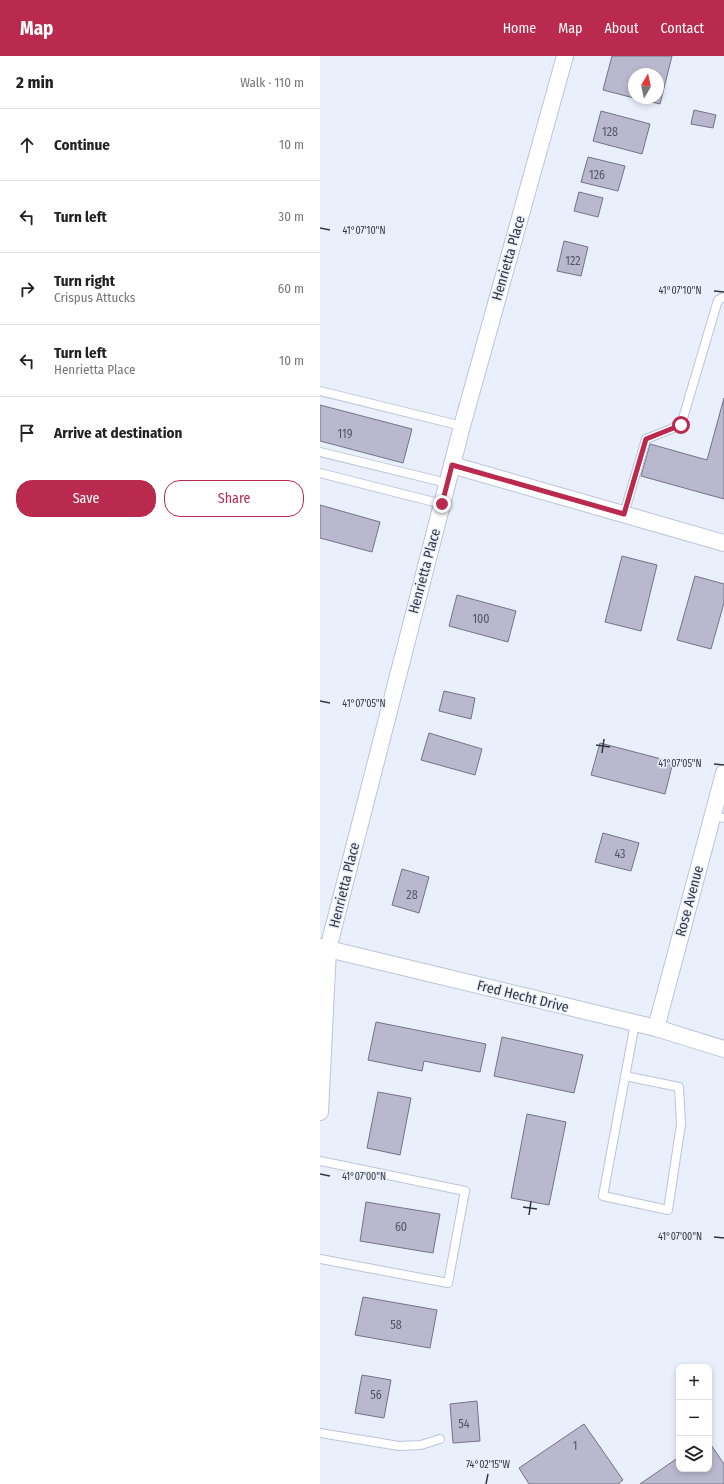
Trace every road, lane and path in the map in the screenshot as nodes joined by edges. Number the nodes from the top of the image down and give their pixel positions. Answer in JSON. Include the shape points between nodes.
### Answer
{"nodes":[{"id":1,"x":565,"y":56,"type":"edge"},
{"id":2,"x":724,"y":297,"type":"edge"},
{"id":3,"x":320,"y":391,"type":"edge"},
{"id":4,"x":462,"y":426,"type":"junction"},
{"id":5,"x":320,"y":452,"type":"edge"},
{"id":6,"x":452,"y":465,"type":"junction"},
{"id":7,"x":320,"y":473,"type":"edge"},
{"id":8,"x":447,"y":483,"type":"junction"},
{"id":9,"x":442,"y":504,"type":"junction"},
{"id":10,"x":624,"y":514,"type":"junction"},
{"id":11,"x":724,"y":543,"type":"edge"},
{"id":12,"x":724,"y":773,"type":"edge"},
{"id":13,"x":718,"y":816,"type":"edge"},
{"id":14,"x":324,"y":948,"type":"edge"},
{"id":15,"x":635,"y":1023,"type":"junction"},
{"id":16,"x":656,"y":1028,"type":"junction"},
{"id":17,"x":724,"y":1049,"type":"edge"},
{"id":18,"x":625,"y":1076,"type":"junction"},
{"id":19,"x":320,"y":1112,"type":"edge"},
{"id":20,"x":320,"y":1162,"type":"edge"},
{"id":21,"x":320,"y":1259,"type":"edge"},
{"id":22,"x":320,"y":1433,"type":"edge"},
{"id":23,"x":440,"y":1439,"type":"dead end"}],
"edges":[{"from":1,"to":4,"type":"street","name":"Henrietta Place"},
{"from":2,"to":10,"type":"lane","via":[[718,300],[681,425],[646,439]]},
{"from":3,"to":4,"type":"lane"},
{"from":4,"to":6,"type":"street","name":"Henrietta Place"},
{"from":5,"to":8,"type":"lane"},
{"from":6,"to":8,"type":"street","name":"Henrietta Place"},
{"from":6,"to":10,"type":"street"},
{"from":7,"to":9,"type":"lane"},
{"from":8,"to":9,"type":"street","name":"Henrietta Place"},
{"from":9,"to":14,"type":"street","name":"Henrietta Place"},
{"from":10,"to":11,"type":"street"},
{"from":12,"to":13,"type":"street","name":"Rose Avenue"},
{"from":13,"to":16,"type":"street","name":"Rose Avenue"},
{"from":14,"to":15,"type":"street","name":"Fred Hecht Drive"},
{"from":14,"to":19,"type":"street","name":"Henrietta Place"},
{"from":15,"to":16,"type":"street","name":"Fred Hecht Drive"},
{"from":15,"to":18,"type":"lane"},
{"from":16,"to":17,"type":"street","name":"Fred Hecht Drive"},
{"from":18,"to":18,"type":"lane","via":[[603,1196],[668,1210],[681,1124],[679,1086]]},
{"from":20,"to":21,"type":"lane","via":[[465,1191],[448,1283]]},
{"from":22,"to":23,"type":"lane","via":[[399,1446],[421,1445]]}]}
